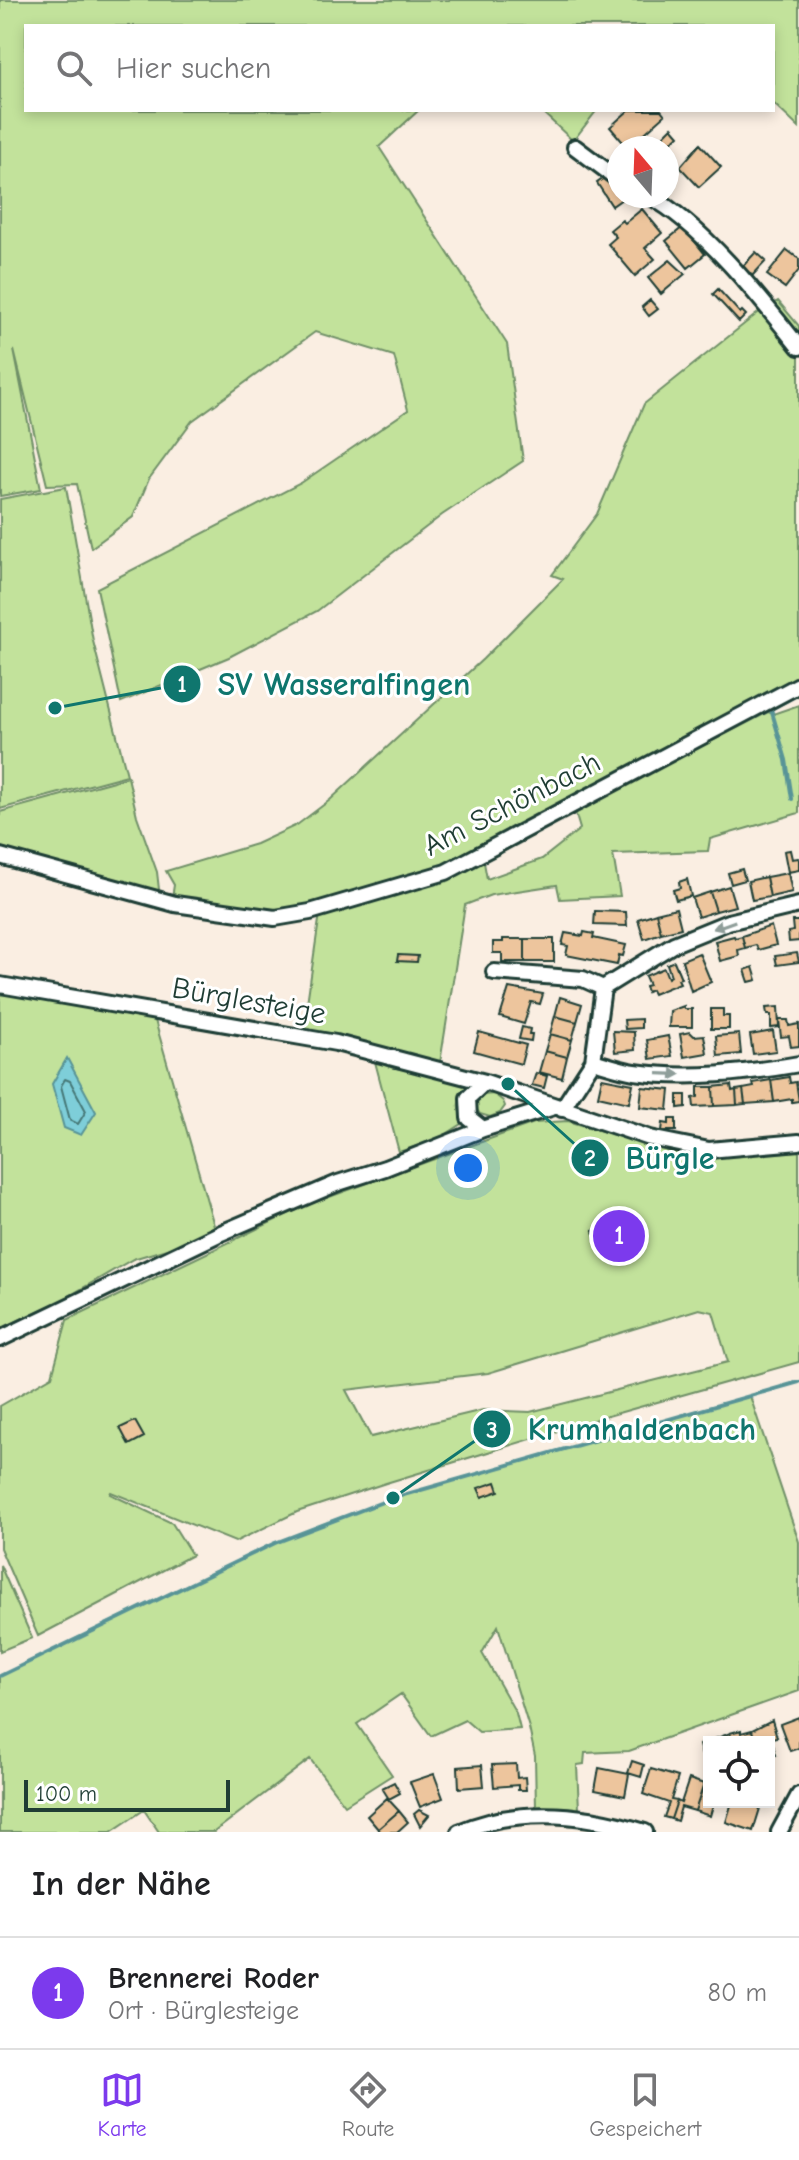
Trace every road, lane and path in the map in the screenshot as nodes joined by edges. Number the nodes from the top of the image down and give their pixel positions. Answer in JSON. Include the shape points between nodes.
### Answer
{"nodes":[{"id":1,"x":575,"y":147,"type":"dead end"},
{"id":2,"x":607,"y":171,"type":"edge"},
{"id":3,"x":668,"y":208,"type":"edge"},
{"id":4,"x":799,"y":347,"type":"edge"},
{"id":5,"x":799,"y":685,"type":"edge"},
{"id":6,"x":0,"y":856,"type":"edge"},
{"id":7,"x":799,"y":905,"type":"edge"},
{"id":8,"x":494,"y":972,"type":"dead end"},
{"id":9,"x":0,"y":985,"type":"edge"},
{"id":10,"x":603,"y":988,"type":"junction"},
{"id":11,"x":593,"y":1061,"type":"junction"},
{"id":12,"x":799,"y":1064,"type":"edge"},
{"id":13,"x":485,"y":1082,"type":"junction"},
{"id":14,"x":558,"y":1108,"type":"junction"},
{"id":15,"x":483,"y":1129,"type":"junction"},
{"id":16,"x":799,"y":1142,"type":"edge"},
{"id":17,"x":0,"y":1339,"type":"edge"},
{"id":18,"x":799,"y":1795,"type":"edge"},
{"id":19,"x":581,"y":1824,"type":"edge"},
{"id":20,"x":459,"y":1832,"type":"edge"},
{"id":21,"x":645,"y":1832,"type":"edge"},
{"id":22,"x":779,"y":1832,"type":"edge"}],
"edges":[{"from":1,"to":2,"type":"street"},
{"from":3,"to":4,"type":"street","via":[[684,218]]},
{"from":5,"to":6,"type":"street","name":"Am Schönbach","via":[[446,872],[310,912],[275,918],[175,904]]},
{"from":7,"to":10,"type":"street","one_way":true,"via":[[728,922],[674,944]]},
{"from":8,"to":10,"type":"street","via":[[583,979]]},
{"from":9,"to":13,"type":"street","name":"Bürglesteige","via":[[336,1043]]},
{"from":10,"to":11,"type":"street"},
{"from":11,"to":12,"type":"street","one_way":true,"via":[[675,1075]]},
{"from":11,"to":14,"type":"street"},
{"from":13,"to":14,"type":"street","name":"Bürglesteige"},
{"from":13,"to":15,"type":"street","via":[[468,1098],[469,1118]]},
{"from":14,"to":15,"type":"street"},
{"from":14,"to":16,"type":"street","name":"Bürglesteige","via":[[650,1138],[709,1150]]},
{"from":15,"to":17,"type":"street","via":[[221,1233]]},
{"from":18,"to":22,"type":"street"},
{"from":19,"to":20,"type":"street","via":[[544,1814]]},
{"from":19,"to":21,"type":"street","via":[[610,1821]]}]}
